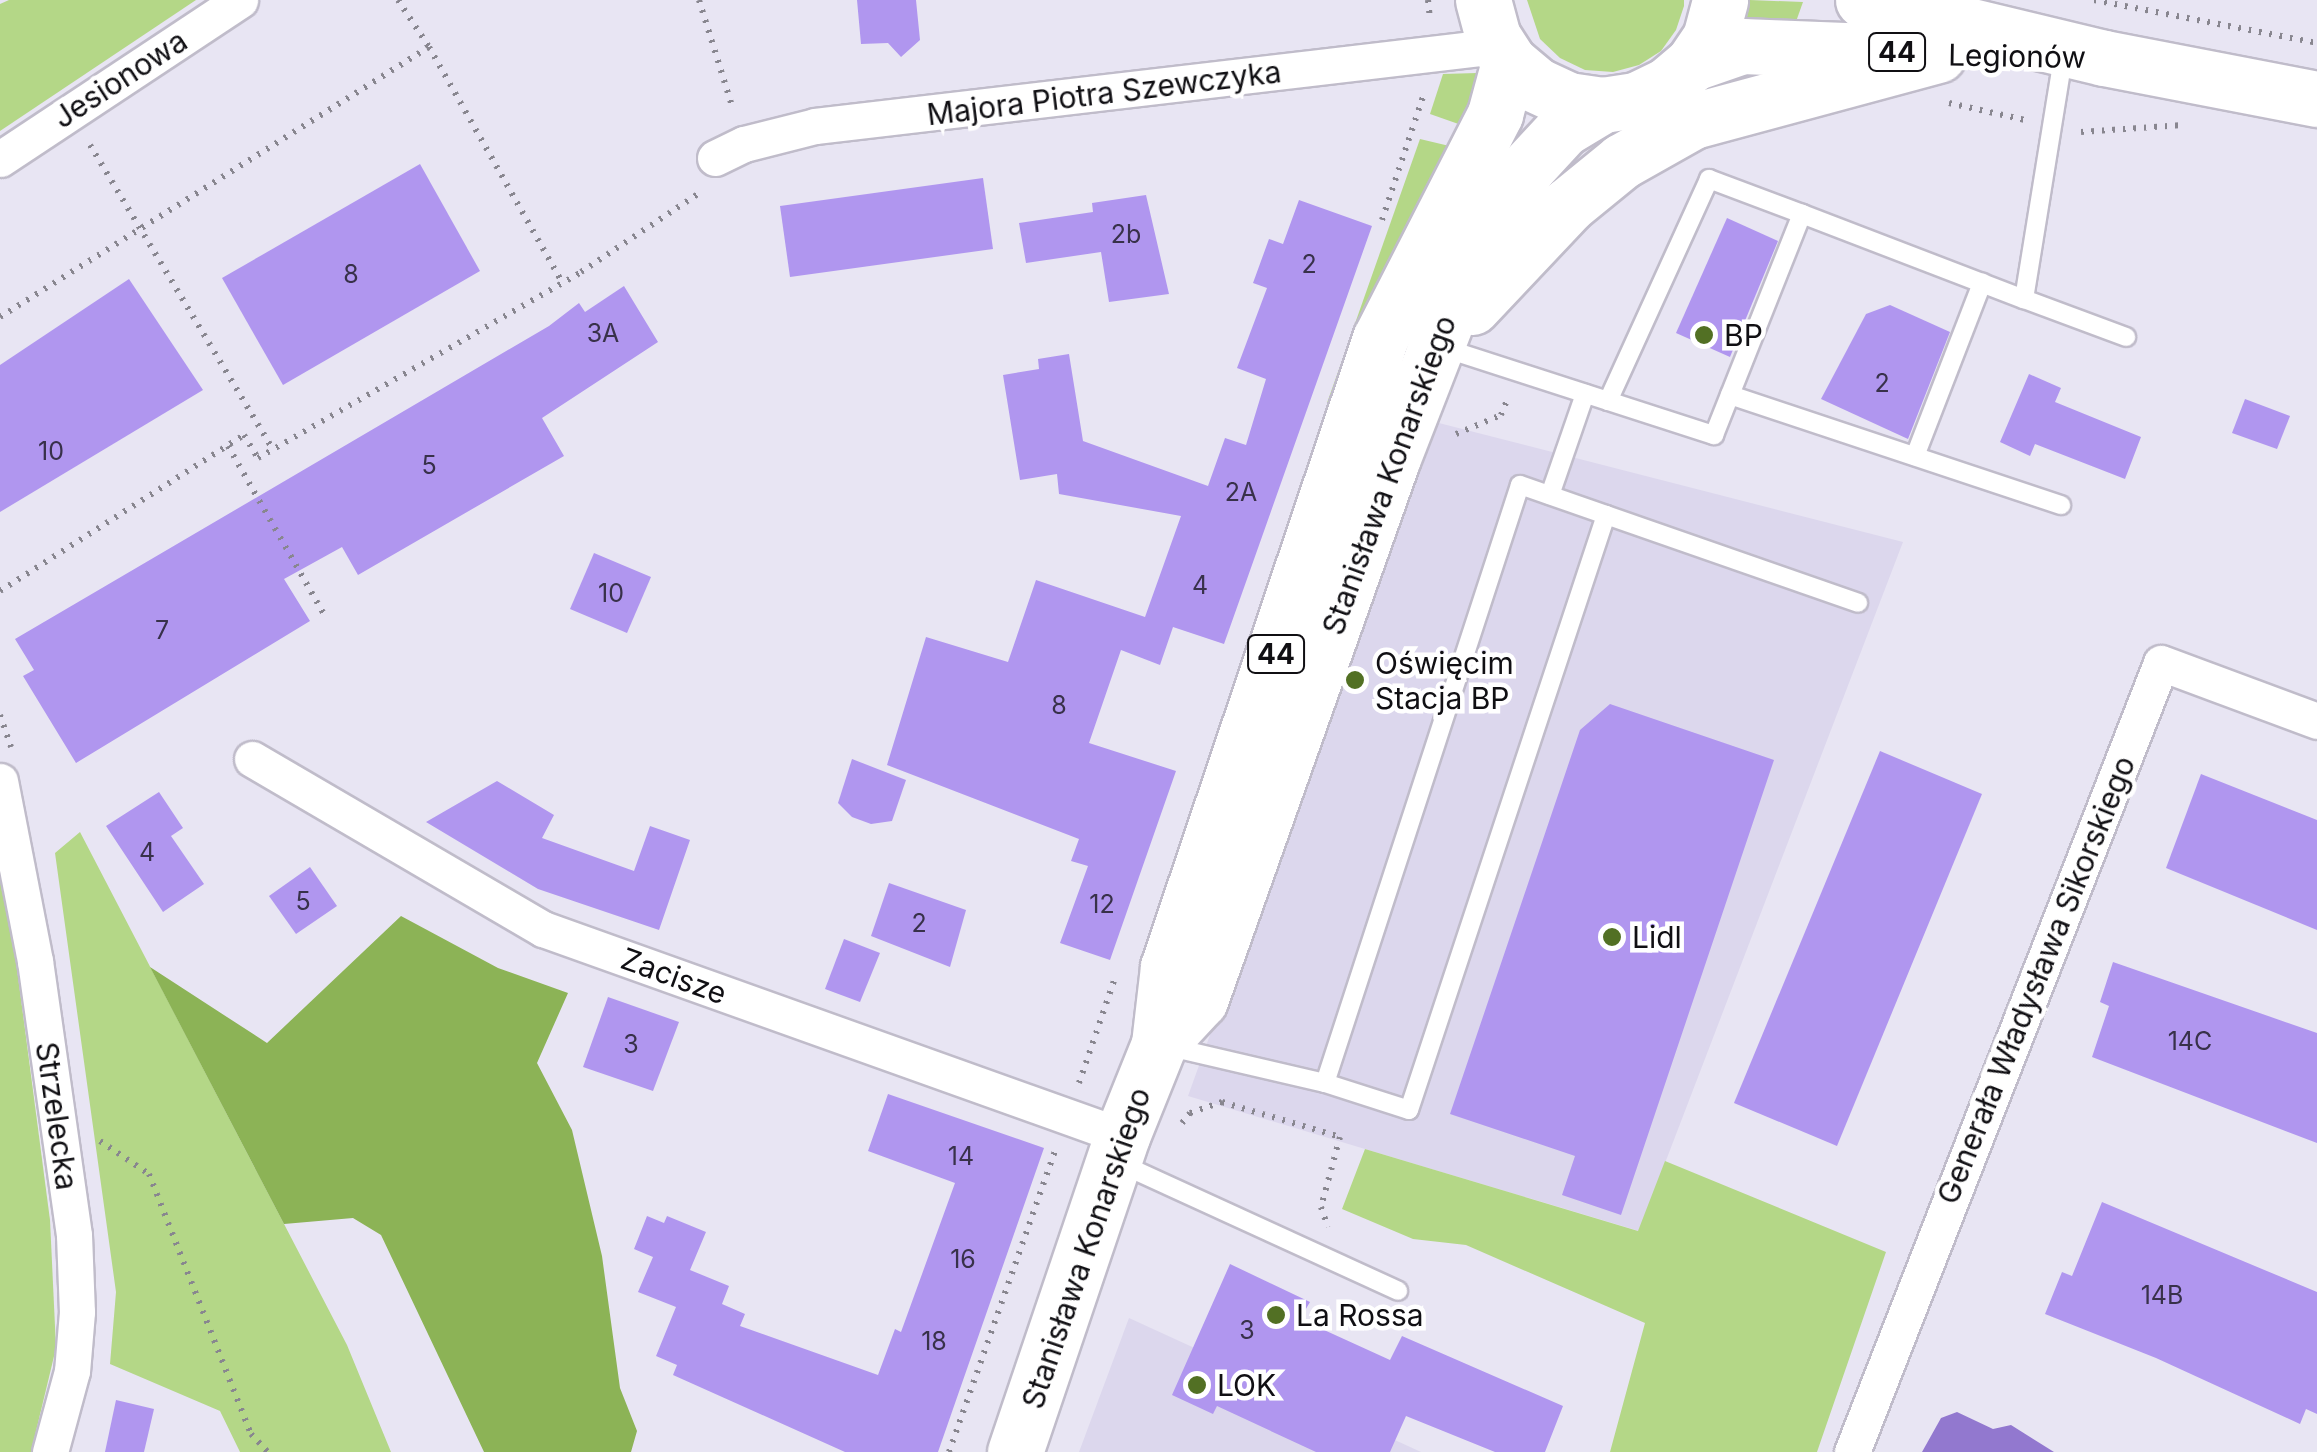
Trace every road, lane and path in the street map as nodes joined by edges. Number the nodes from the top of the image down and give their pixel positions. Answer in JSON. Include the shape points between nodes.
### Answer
{"nodes":[{"id":1,"x":240,"y":0,"type":"edge"},
{"id":2,"x":398,"y":0,"type":"edge"},
{"id":3,"x":699,"y":0,"type":"edge"},
{"id":4,"x":1720,"y":0,"type":"edge"},
{"id":5,"x":1863,"y":0,"type":"edge"},
{"id":6,"x":2094,"y":0,"type":"edge"},
{"id":7,"x":2128,"y":4,"type":"edge"},
{"id":8,"x":1495,"y":33,"type":"edge"},
{"id":9,"x":2317,"y":43,"type":"edge"},
{"id":10,"x":430,"y":47,"type":"junction"},
{"id":11,"x":1938,"y":54,"type":"junction"},
{"id":12,"x":2084,"y":58,"type":"junction"},
{"id":13,"x":1693,"y":64,"type":"junction"},
{"id":14,"x":1410,"y":87,"type":"dead end"},
{"id":15,"x":1425,"y":88,"type":"dead end"},
{"id":16,"x":2317,"y":99,"type":"edge"},
{"id":17,"x":1603,"y":105,"type":"junction"},
{"id":18,"x":82,"y":131,"type":"dead end"},
{"id":19,"x":0,"y":159,"type":"edge"},
{"id":20,"x":723,"y":162,"type":"junction"},
{"id":21,"x":1802,"y":214,"type":"junction"},
{"id":22,"x":138,"y":228,"type":"junction"},
{"id":23,"x":562,"y":282,"type":"junction"},
{"id":24,"x":1982,"y":283,"type":"junction"},
{"id":25,"x":2024,"y":299,"type":"junction"},
{"id":26,"x":0,"y":317,"type":"edge"},
{"id":27,"x":2126,"y":337,"type":"dead end"},
{"id":28,"x":1435,"y":346,"type":"junction"},
{"id":29,"x":1584,"y":394,"type":"junction"},
{"id":30,"x":1730,"y":395,"type":"junction"},
{"id":31,"x":1608,"y":402,"type":"junction"},
{"id":32,"x":228,"y":446,"type":"junction"},
{"id":33,"x":272,"y":450,"type":"junction"},
{"id":34,"x":1915,"y":456,"type":"junction"},
{"id":35,"x":1550,"y":494,"type":"junction"},
{"id":36,"x":2061,"y":504,"type":"dead end"},
{"id":37,"x":1606,"y":514,"type":"junction"},
{"id":38,"x":0,"y":590,"type":"edge"},
{"id":39,"x":1858,"y":603,"type":"dead end"},
{"id":40,"x":325,"y":616,"type":"dead end"},
{"id":41,"x":2317,"y":721,"type":"edge"},
{"id":42,"x":252,"y":760,"type":"dead end"},
{"id":43,"x":0,"y":782,"type":"edge"},
{"id":44,"x":1159,"y":1044,"type":"junction"},
{"id":45,"x":1325,"y":1082,"type":"junction"},
{"id":46,"x":1222,"y":1102,"type":"dead end"},
{"id":47,"x":93,"y":1136,"type":"dead end"},
{"id":48,"x":1118,"y":1148,"type":"junction"},
{"id":49,"x":1342,"y":1266,"type":"junction"},
{"id":50,"x":1398,"y":1291,"type":"dead end"},
{"id":51,"x":50,"y":1452,"type":"edge"},
{"id":52,"x":268,"y":1452,"type":"edge"},
{"id":53,"x":1015,"y":1452,"type":"edge"},
{"id":54,"x":1852,"y":1452,"type":"edge"}],
"edges":[{"from":1,"to":19,"type":"street","name":"Jesionowa"},
{"from":2,"to":10,"type":"path"},
{"from":3,"to":20,"type":"path"},
{"from":4,"to":13,"type":"main road","number":"44","via":[[1710,38]]},
{"from":5,"to":12,"type":"main road","name":"Legionów","number":"44"},
{"from":6,"to":7,"type":"path"},
{"from":7,"to":9,"type":"path"},
{"from":8,"to":17,"type":"main road","number":"44","via":[[1536,85],[1568,100]]},
{"from":8,"to":20,"type":"street","name":"Majora Piotra Szewczyka","via":[[1481,48],[814,126]]},
{"from":8,"to":44,"type":"main road","name":"Stanisława Konarskiego","number":"44","via":[[1495,114],[1380,338],[1168,968]]},
{"from":10,"to":22,"type":"path"},
{"from":10,"to":23,"type":"path"},
{"from":11,"to":12,"type":"main road","name":"Legionów","number":"44"},
{"from":11,"to":13,"type":"main road","name":"Legionów","number":"44","via":[[1742,46]]},
{"from":11,"to":28,"type":"main road","via":[[1694,121],[1622,161],[1568,205]]},
{"from":12,"to":16,"type":"main road","name":"Legionów","number":"44"},
{"from":12,"to":25,"type":"lane"},
{"from":13,"to":17,"type":"main road","number":"44","via":[[1636,100]]},
{"from":14,"to":15,"type":"path"},
{"from":17,"to":28,"type":"main road","name":"Stanisława Konarskiego","number":"44","via":[[1562,130],[1528,168],[1461,283]]},
{"from":18,"to":22,"type":"path"},
{"from":20,"to":23,"type":"path","via":[[652,228]]},
{"from":21,"to":24,"type":"lane"},
{"from":21,"to":30,"type":"lane"},
{"from":21,"to":31,"type":"lane","via":[[1709,178]]},
{"from":22,"to":26,"type":"path"},
{"from":22,"to":33,"type":"path"},
{"from":23,"to":33,"type":"path"},
{"from":24,"to":25,"type":"lane"},
{"from":24,"to":34,"type":"lane"},
{"from":25,"to":27,"type":"lane"},
{"from":28,"to":29,"type":"lane"},
{"from":28,"to":44,"type":"main road","name":"Stanisława Konarskiego","number":"44","via":[[1219,952],[1200,1000]]},
{"from":29,"to":31,"type":"lane"},
{"from":29,"to":35,"type":"lane"},
{"from":30,"to":31,"type":"lane","via":[[1714,435]]},
{"from":30,"to":34,"type":"lane"},
{"from":32,"to":33,"type":"path","via":[[244,436],[258,458]]},
{"from":32,"to":38,"type":"path"},
{"from":32,"to":40,"type":"path"},
{"from":34,"to":36,"type":"lane"},
{"from":35,"to":37,"type":"lane"},
{"from":35,"to":45,"type":"lane","via":[[1520,485]]},
{"from":37,"to":39,"type":"lane"},
{"from":37,"to":45,"type":"lane","via":[[1409,1110]]},
{"from":41,"to":54,"type":"street","name":"Generała Władysława Sikorskiego","via":[[2161,663]]},
{"from":42,"to":48,"type":"street","name":"Zacisze","via":[[543,929]]},
{"from":43,"to":51,"type":"street","name":"Strzelecka","via":[[36,961],[74,1234],[72,1371]]},
{"from":44,"to":45,"type":"lane"},
{"from":44,"to":48,"type":"main road","name":"Stanisława Konarskiego","number":"44"},
{"from":46,"to":49,"type":"path","via":[[1340,1138],[1322,1207]]},
{"from":47,"to":52,"type":"path","via":[[149,1174],[251,1434]]},
{"from":48,"to":49,"type":"lane"},
{"from":48,"to":53,"type":"main road","name":"Stanisława Konarskiego","number":"44"},
{"from":49,"to":50,"type":"lane"}]}
